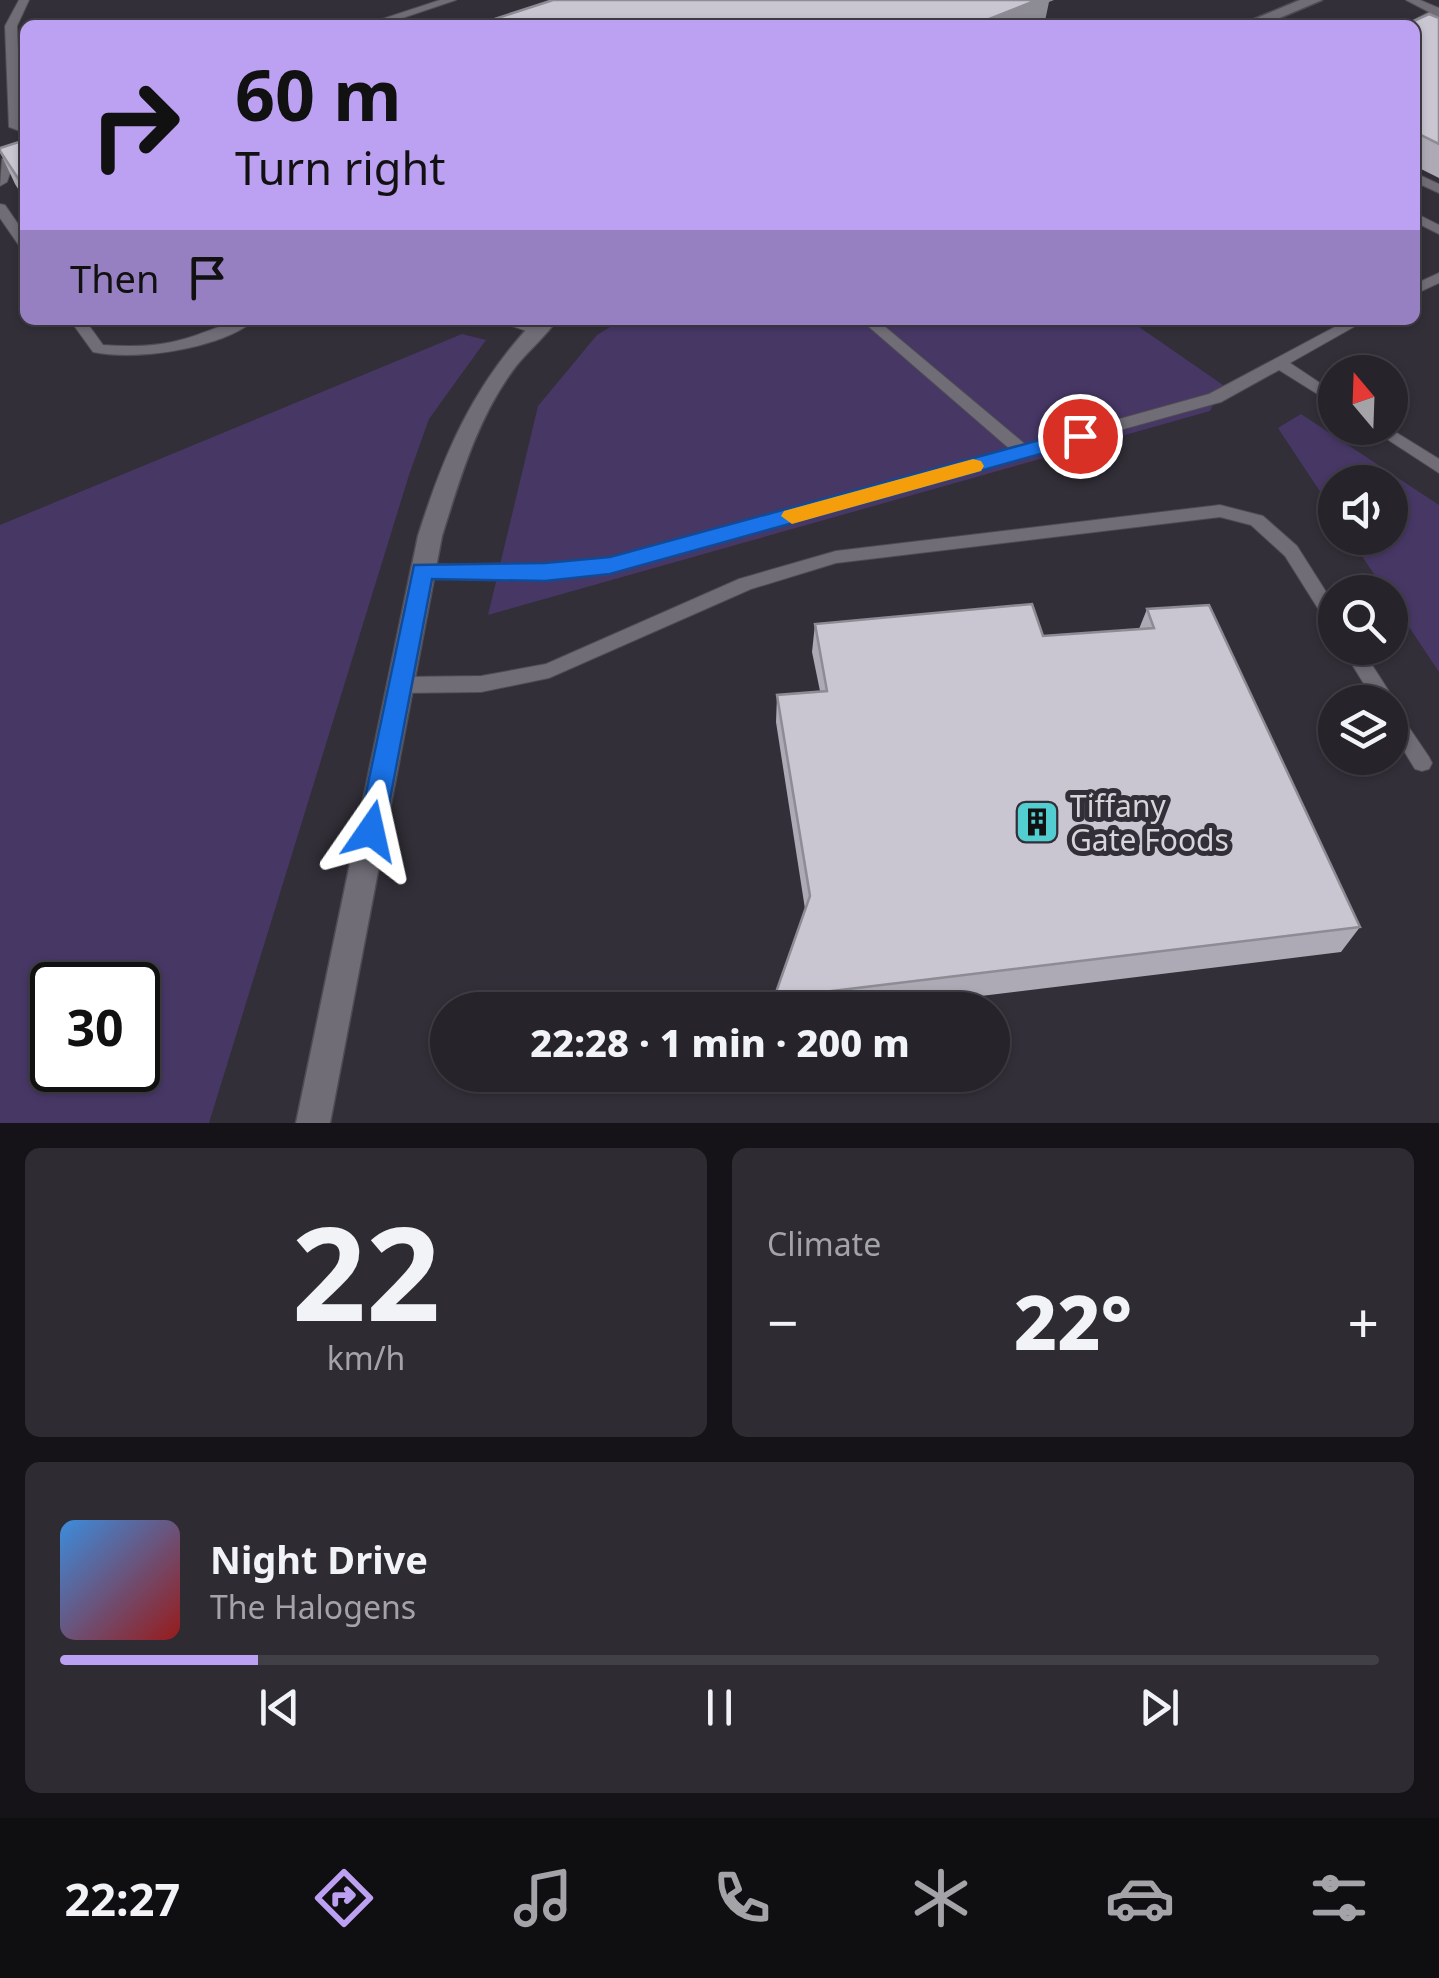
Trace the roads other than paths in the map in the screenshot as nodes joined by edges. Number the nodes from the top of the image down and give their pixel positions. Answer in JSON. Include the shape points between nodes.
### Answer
{"nodes":[{"id":1,"x":24,"y":0,"type":"edge"},
{"id":2,"x":451,"y":0,"type":"edge"},
{"id":3,"x":1314,"y":0,"type":"edge"},
{"id":4,"x":1411,"y":0,"type":"edge"},
{"id":5,"x":1438,"y":12,"type":"edge"},
{"id":6,"x":386,"y":20,"type":"edge"},
{"id":7,"x":1261,"y":20,"type":"edge"},
{"id":8,"x":20,"y":128,"type":"edge"},
{"id":9,"x":20,"y":158,"type":"edge"},
{"id":10,"x":0,"y":182,"type":"edge"},
{"id":11,"x":0,"y":208,"type":"edge"},
{"id":12,"x":20,"y":237,"type":"edge"},
{"id":13,"x":81,"y":325,"type":"edge"},
{"id":14,"x":236,"y":325,"type":"edge"},
{"id":15,"x":541,"y":325,"type":"edge"},
{"id":16,"x":874,"y":325,"type":"edge"},
{"id":17,"x":1350,"y":325,"type":"edge"},
{"id":18,"x":1279,"y":364,"type":"junction"},
{"id":19,"x":1318,"y":389,"type":"edge"},
{"id":20,"x":1405,"y":445,"type":"edge"},
{"id":21,"x":1024,"y":452,"type":"junction"},
{"id":22,"x":1439,"y":467,"type":"edge"},
{"id":23,"x":422,"y":571,"type":"junction"},
{"id":24,"x":1318,"y":594,"type":"edge"},
{"id":25,"x":400,"y":685,"type":"junction"},
{"id":26,"x":1408,"y":740,"type":"edge"},
{"id":27,"x":1422,"y":763,"type":"dead end"},
{"id":28,"x":313,"y":1123,"type":"edge"}],
"edges":[{"from":1,"to":8,"type":"lane","via":[[10,26]]},
{"from":2,"to":6,"type":"lane"},
{"from":3,"to":7,"type":"street"},
{"from":4,"to":5,"type":"lane"},
{"from":9,"to":10,"type":"lane","via":[[7,162]]},
{"from":11,"to":12,"type":"lane"},
{"from":13,"to":14,"type":"lane","via":[[98,349],[143,354]]},
{"from":15,"to":23,"type":"street","via":[[474,419]]},
{"from":16,"to":21,"type":"lane"},
{"from":17,"to":18,"type":"lane"},
{"from":18,"to":19,"type":"lane"},
{"from":18,"to":21,"type":"lane","via":[[1214,398]]},
{"from":20,"to":22,"type":"lane"},
{"from":21,"to":23,"type":"lane","via":[[610,565]]},
{"from":23,"to":25,"type":"street"},
{"from":24,"to":25,"type":"lane","via":[[1292,550],[1257,520],[1220,511],[836,557],[746,584],[549,671],[480,684]]},
{"from":25,"to":28,"type":"street"},
{"from":26,"to":27,"type":"lane"}]}
